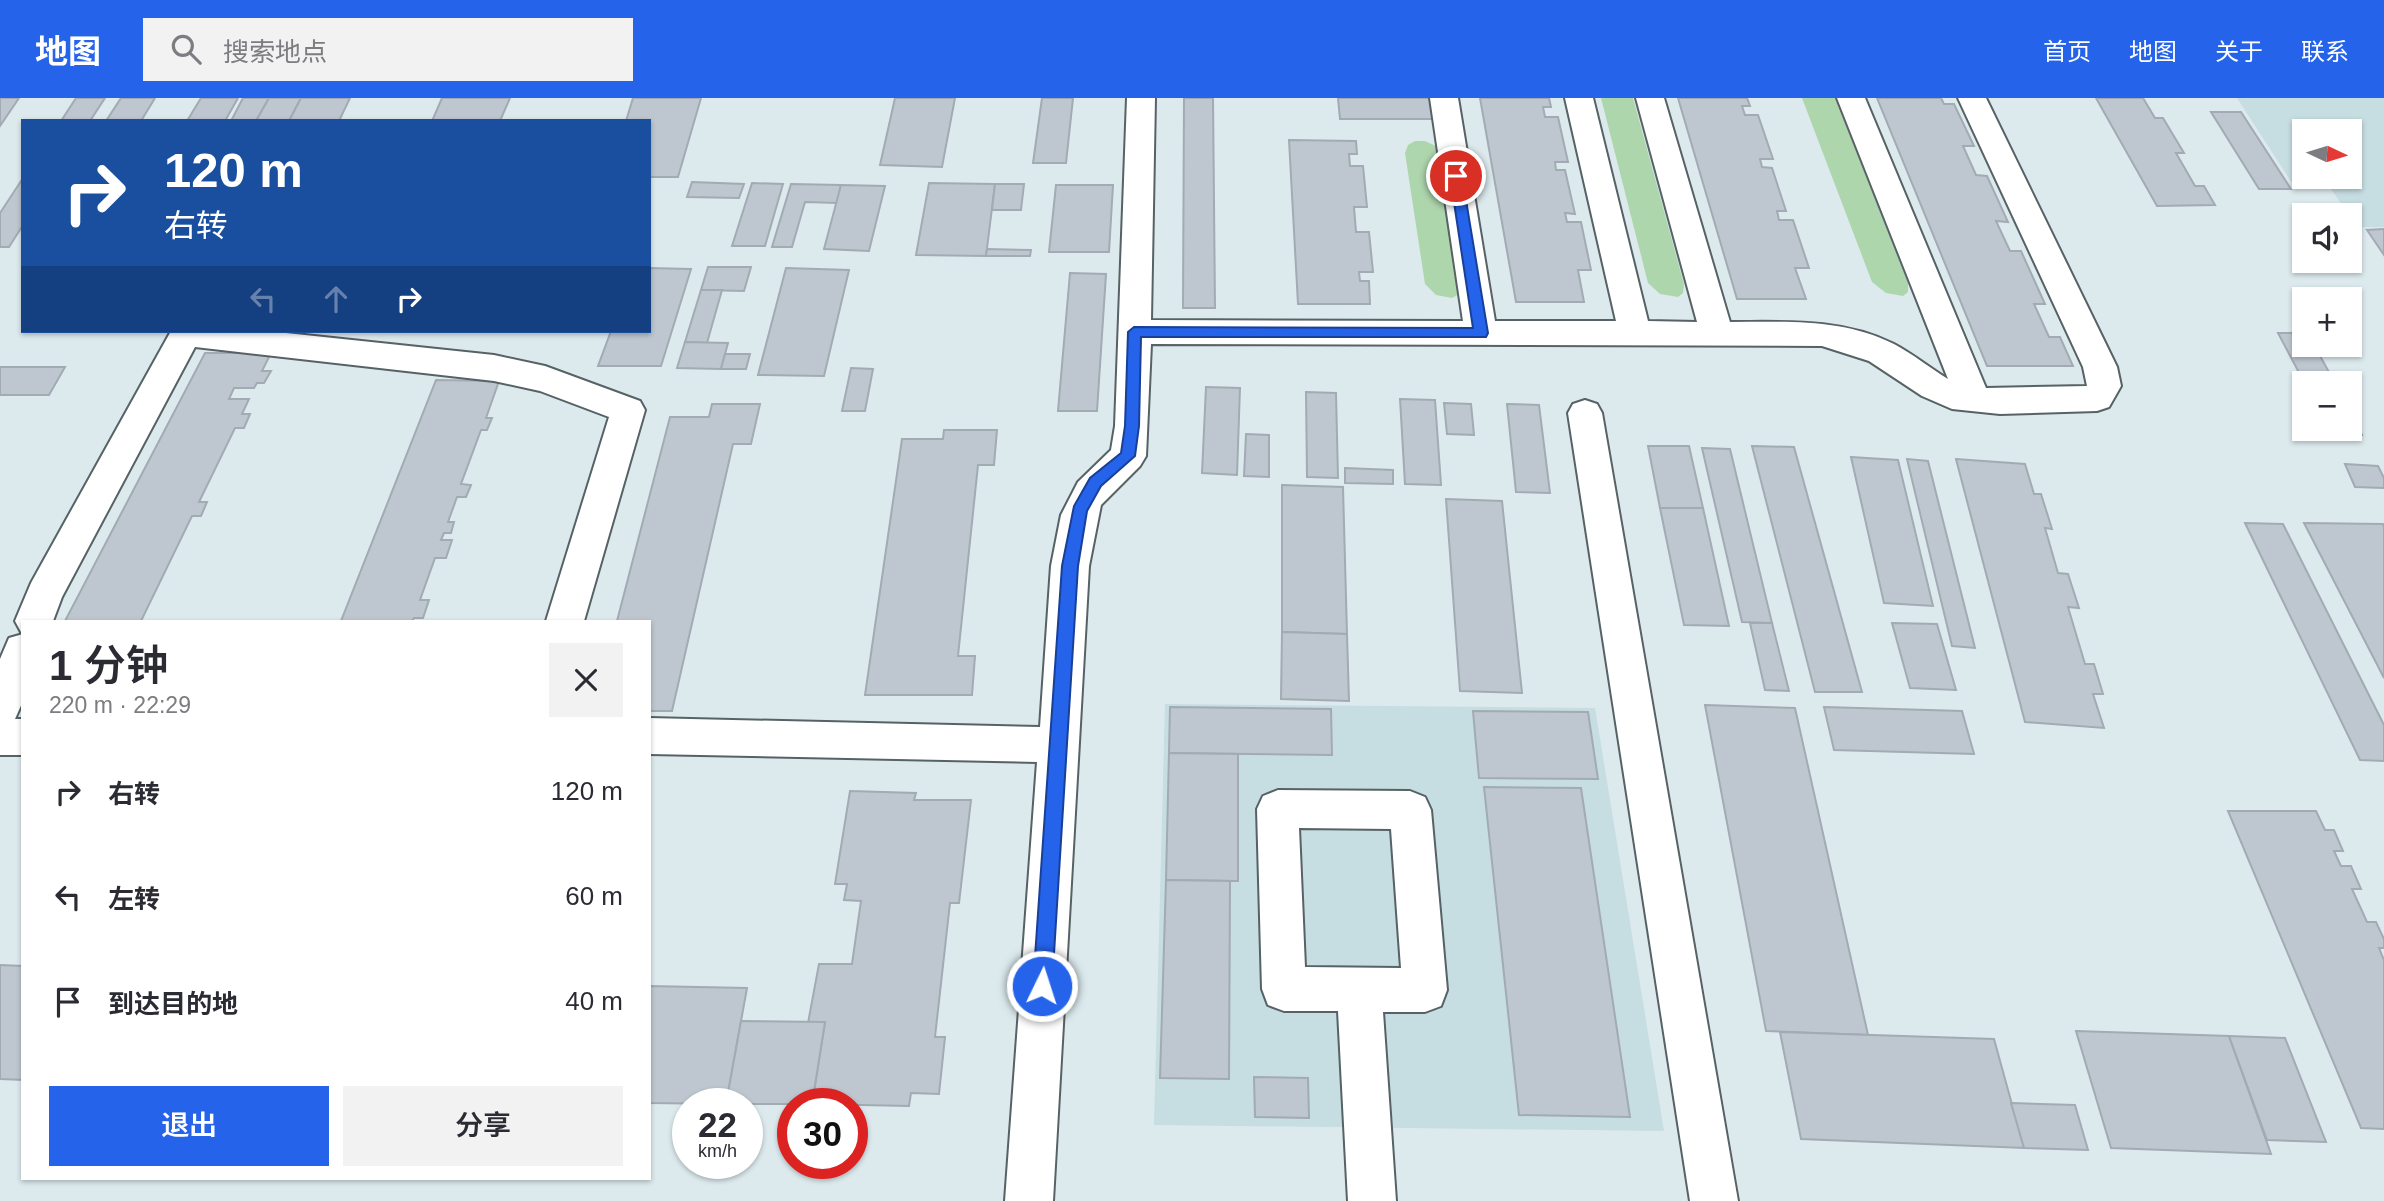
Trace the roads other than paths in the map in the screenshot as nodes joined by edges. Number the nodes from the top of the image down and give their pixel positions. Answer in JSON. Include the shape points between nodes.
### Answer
{"nodes":[{"id":1,"x":1141,"y":98,"type":"edge"},
{"id":2,"x":1444,"y":98,"type":"edge"},
{"id":3,"x":1578,"y":98,"type":"edge"},
{"id":4,"x":1650,"y":98,"type":"edge"},
{"id":5,"x":1852,"y":98,"type":"edge"},
{"id":6,"x":1972,"y":98,"type":"edge"},
{"id":7,"x":1134,"y":332,"type":"junction"},
{"id":8,"x":1481,"y":333,"type":"junction"},
{"id":9,"x":1635,"y":334,"type":"junction"},
{"id":10,"x":1717,"y":334,"type":"junction"},
{"id":11,"x":1973,"y":398,"type":"junction"},
{"id":12,"x":1586,"y":413,"type":"dead end"},
{"id":13,"x":34,"y":620,"type":"edge"},
{"id":14,"x":565,"y":620,"type":"edge"},
{"id":15,"x":21,"y":655,"type":"edge"},
{"id":16,"x":0,"y":709,"type":"edge"},
{"id":17,"x":651,"y":736,"type":"edge"},
{"id":18,"x":0,"y":737,"type":"edge"},
{"id":19,"x":21,"y":737,"type":"edge"},
{"id":20,"x":1058,"y":745,"type":"junction"},
{"id":21,"x":1359,"y":990,"type":"junction"},
{"id":22,"x":1029,"y":1201,"type":"edge"},
{"id":23,"x":1372,"y":1201,"type":"edge"},
{"id":24,"x":1714,"y":1201,"type":"edge"}],
"edges":[{"from":1,"to":7,"type":"street"},
{"from":2,"to":8,"type":"street"},
{"from":3,"to":9,"type":"street"},
{"from":4,"to":10,"type":"street"},
{"from":5,"to":11,"type":"street"},
{"from":6,"to":11,"type":"street","via":[[2100,367],[2104,386],[2096,398],[2071,402]]},
{"from":7,"to":8,"type":"street"},
{"from":7,"to":20,"type":"street","via":[[1128,456],[1095,482],[1079,510],[1070,566]]},
{"from":8,"to":9,"type":"street"},
{"from":9,"to":10,"type":"street"},
{"from":10,"to":11,"type":"street","via":[[1822,334],[1863,344],[1888,356],[1920,382],[1956,397]]},
{"from":12,"to":24,"type":"street"},
{"from":13,"to":14,"type":"street","via":[[44,594],[186,334],[495,368],[545,379],[628,410]]},
{"from":15,"to":16,"type":"street"},
{"from":17,"to":20,"type":"street"},
{"from":18,"to":19,"type":"street"},
{"from":20,"to":22,"type":"street"},
{"from":21,"to":21,"type":"street","via":[[1284,989],[1279,809],[1410,810],[1425,990]]},
{"from":21,"to":23,"type":"street"}]}
